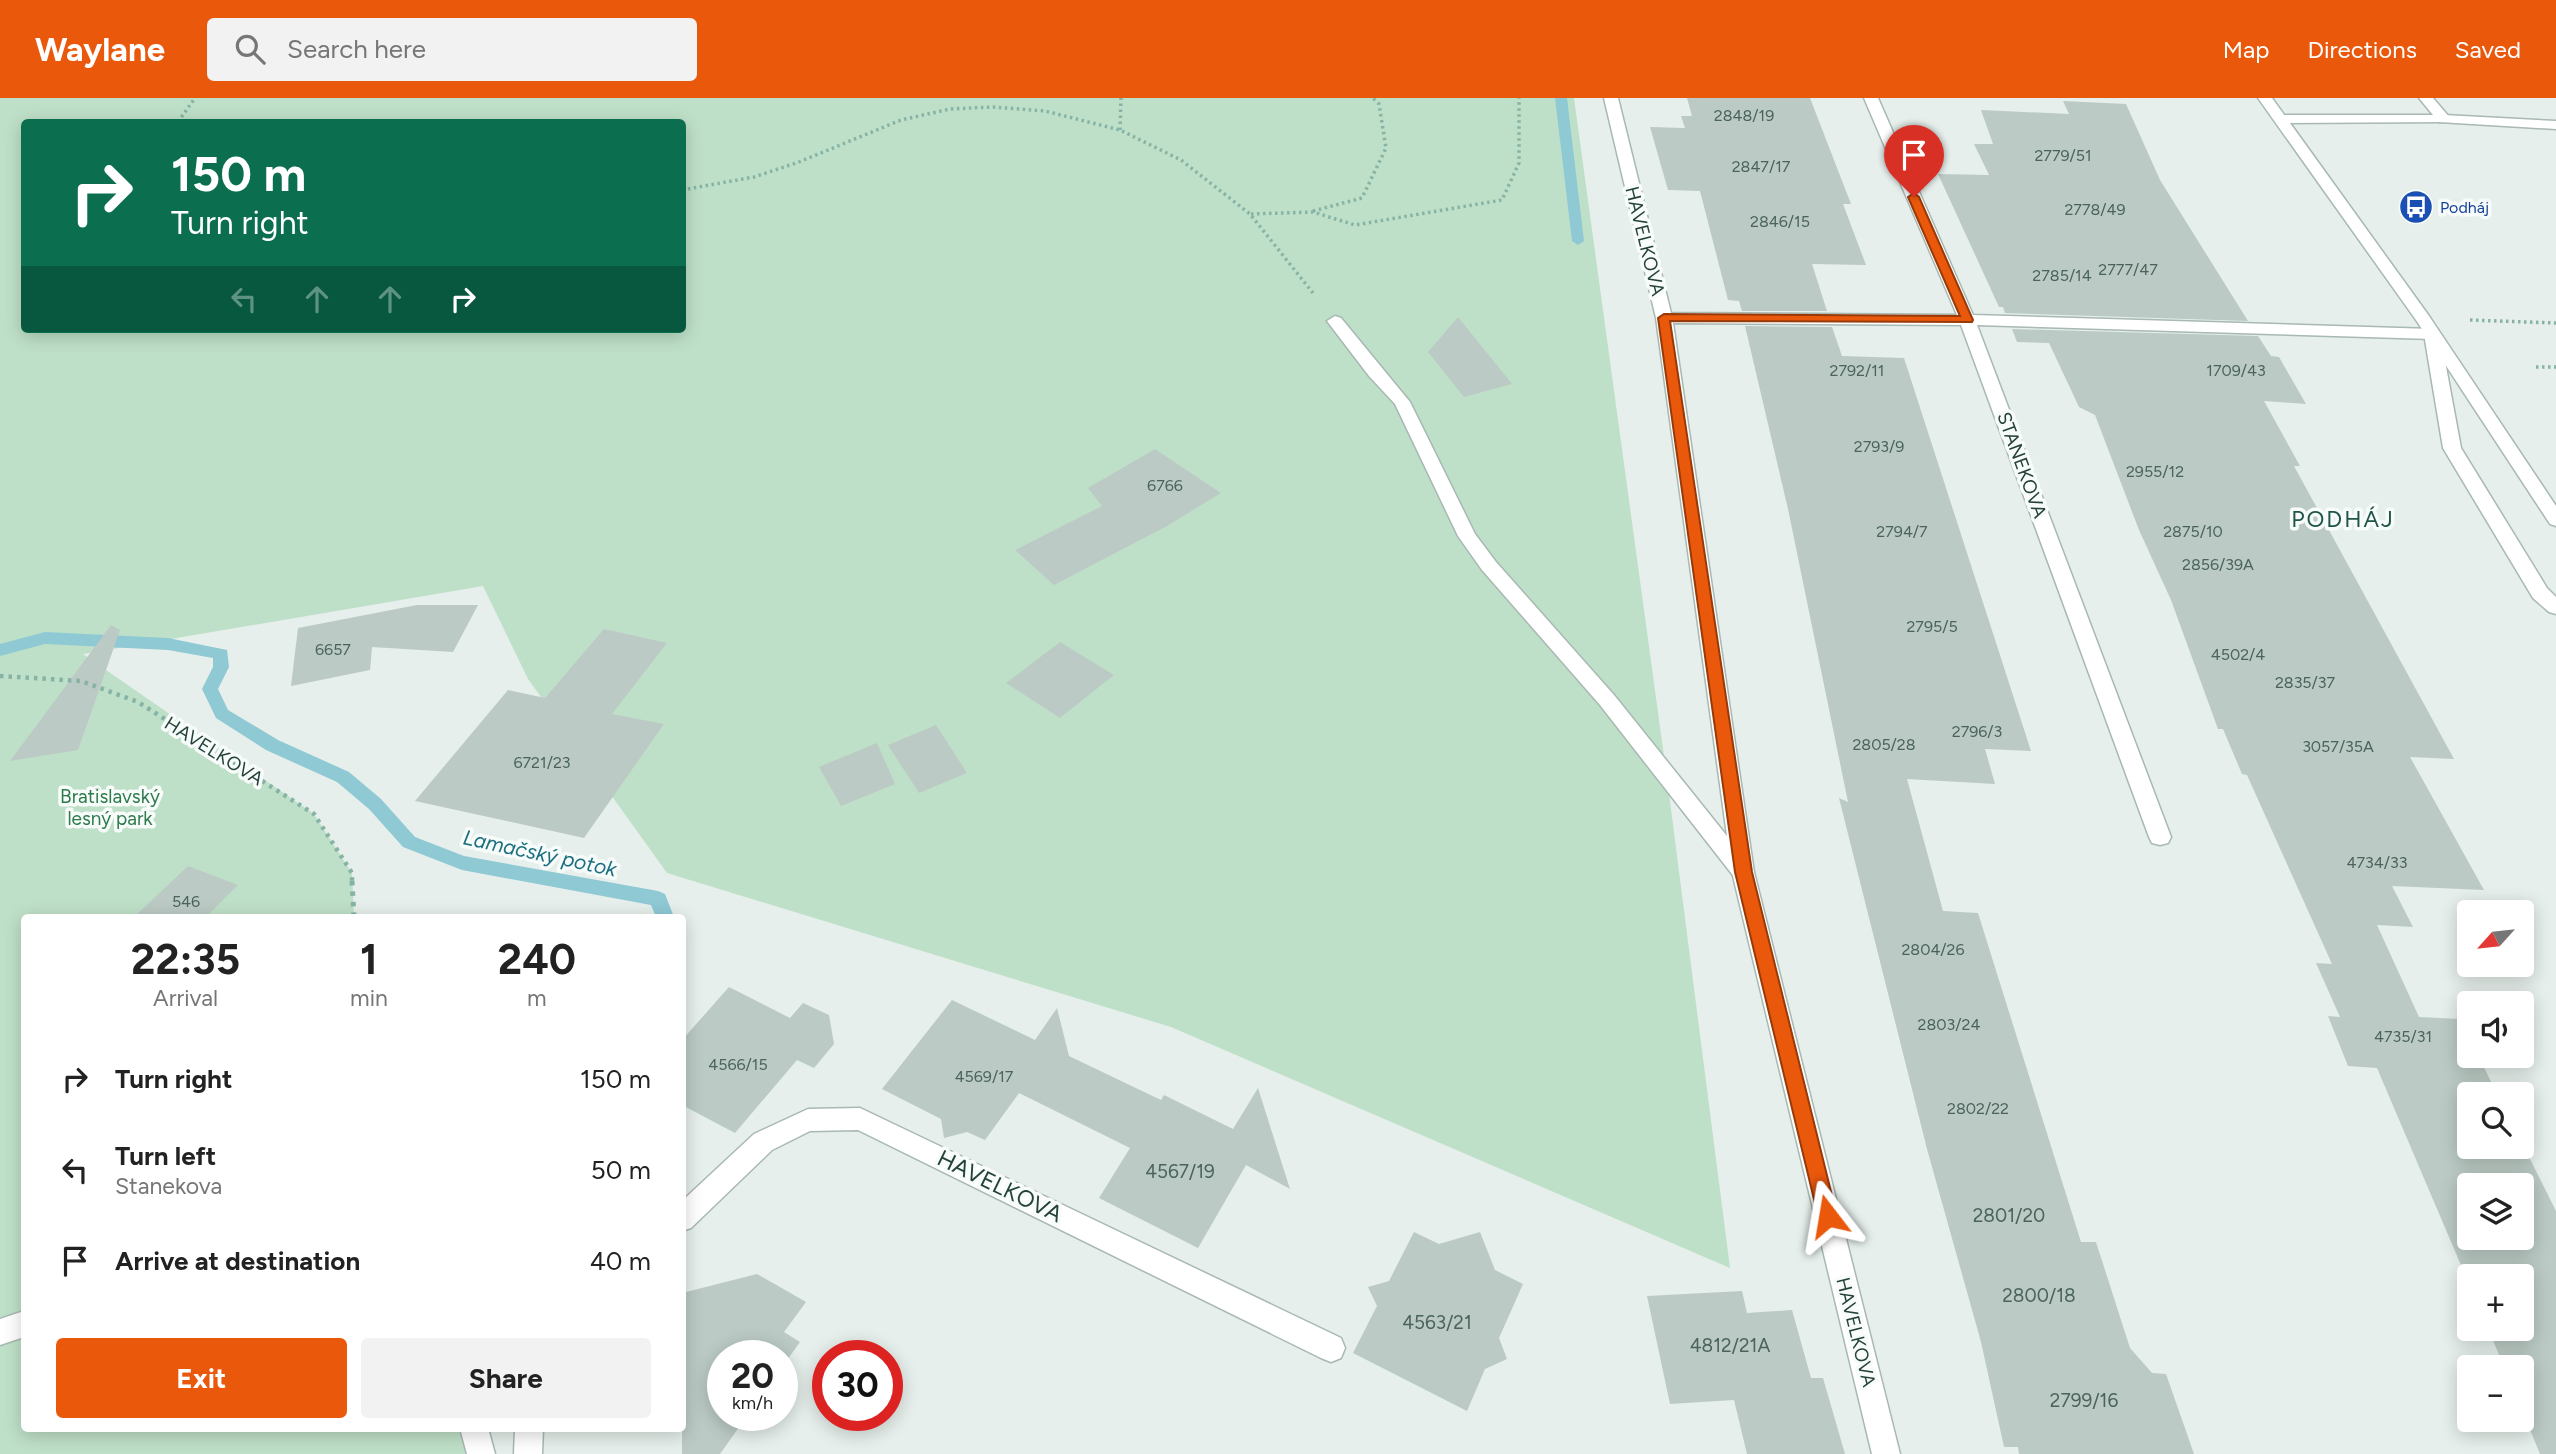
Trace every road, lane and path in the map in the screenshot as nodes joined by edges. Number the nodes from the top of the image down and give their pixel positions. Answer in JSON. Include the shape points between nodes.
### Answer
{"nodes":[{"id":1,"x":195,"y":98,"type":"edge"},
{"id":2,"x":1121,"y":98,"type":"edge"},
{"id":3,"x":1373,"y":98,"type":"edge"},
{"id":4,"x":1519,"y":98,"type":"edge"},
{"id":5,"x":1611,"y":98,"type":"edge"},
{"id":6,"x":1871,"y":98,"type":"edge"},
{"id":7,"x":2265,"y":98,"type":"edge"},
{"id":8,"x":2426,"y":98,"type":"edge"},
{"id":9,"x":180,"y":119,"type":"edge"},
{"id":10,"x":2281,"y":119,"type":"junction"},
{"id":11,"x":2444,"y":119,"type":"junction"},
{"id":12,"x":2556,"y":125,"type":"edge"},
{"id":13,"x":1120,"y":130,"type":"junction"},
{"id":14,"x":686,"y":189,"type":"edge"},
{"id":15,"x":1312,"y":212,"type":"junction"},
{"id":16,"x":1250,"y":214,"type":"junction"},
{"id":17,"x":1664,"y":318,"type":"junction"},
{"id":18,"x":1967,"y":320,"type":"junction"},
{"id":19,"x":1335,"y":321,"type":"joint"},
{"id":20,"x":2502,"y":321,"type":"dead end"},
{"id":21,"x":2556,"y":323,"type":"edge"},
{"id":22,"x":2432,"y":334,"type":"junction"},
{"id":23,"x":2536,"y":367,"type":"dead end"},
{"id":24,"x":2556,"y":368,"type":"edge"},
{"id":25,"x":2556,"y":520,"type":"edge"},
{"id":26,"x":2556,"y":607,"type":"edge"},
{"id":27,"x":0,"y":676,"type":"edge"},
{"id":28,"x":2160,"y":837,"type":"dead end"},
{"id":29,"x":1743,"y":872,"type":"junction"},
{"id":30,"x":355,"y":914,"type":"edge"},
{"id":31,"x":686,"y":1215,"type":"edge"},
{"id":32,"x":21,"y":1325,"type":"edge"},
{"id":33,"x":0,"y":1332,"type":"edge"},
{"id":34,"x":1331,"y":1348,"type":"dead end"},
{"id":35,"x":475,"y":1432,"type":"edge"},
{"id":36,"x":529,"y":1432,"type":"edge"},
{"id":37,"x":481,"y":1454,"type":"edge"},
{"id":38,"x":528,"y":1454,"type":"edge"},
{"id":39,"x":1886,"y":1454,"type":"edge"}],
"edges":[{"from":1,"to":9,"type":"path"},
{"from":2,"to":13,"type":"path"},
{"from":3,"to":15,"type":"path","via":[[1379,104],[1386,148],[1362,198]]},
{"from":4,"to":15,"type":"path","via":[[1519,163],[1502,200],[1355,225]]},
{"from":5,"to":17,"type":"street","name":"HAVELKOVA"},
{"from":6,"to":18,"type":"street","name":"STANEKOVA"},
{"from":7,"to":10,"type":"street"},
{"from":8,"to":11,"type":"street"},
{"from":10,"to":11,"type":"street"},
{"from":10,"to":22,"type":"street"},
{"from":11,"to":12,"type":"street"},
{"from":13,"to":14,"type":"path","via":[[1045,111],[950,109],[901,120],[754,177]]},
{"from":13,"to":16,"type":"path","via":[[1181,160]]},
{"from":15,"to":16,"type":"path"},
{"from":16,"to":19,"type":"path"},
{"from":17,"to":18,"type":"street"},
{"from":17,"to":29,"type":"street","name":"HAVELKOVA"},
{"from":18,"to":22,"type":"street"},
{"from":18,"to":28,"type":"street","name":"STANEKOVA"},
{"from":19,"to":29,"type":"street","via":[[1402,402],[1467,536],[1489,566],[1607,700]]},
{"from":20,"to":21,"type":"path"},
{"from":22,"to":25,"type":"street"},
{"from":22,"to":26,"type":"street","via":[[2452,448],[2540,593]]},
{"from":23,"to":24,"type":"path"},
{"from":27,"to":30,"type":"path","name":"HAVELKOVA","via":[[81,681],[138,702],[314,814],[352,873]]},
{"from":29,"to":39,"type":"street","name":"HAVELKOVA"},
{"from":31,"to":34,"type":"street","name":"HAVELKOVA","via":[[763,1142],[808,1120],[860,1119]]},
{"from":32,"to":33,"type":"street"},
{"from":35,"to":37,"type":"street"},
{"from":36,"to":38,"type":"street"}]}
